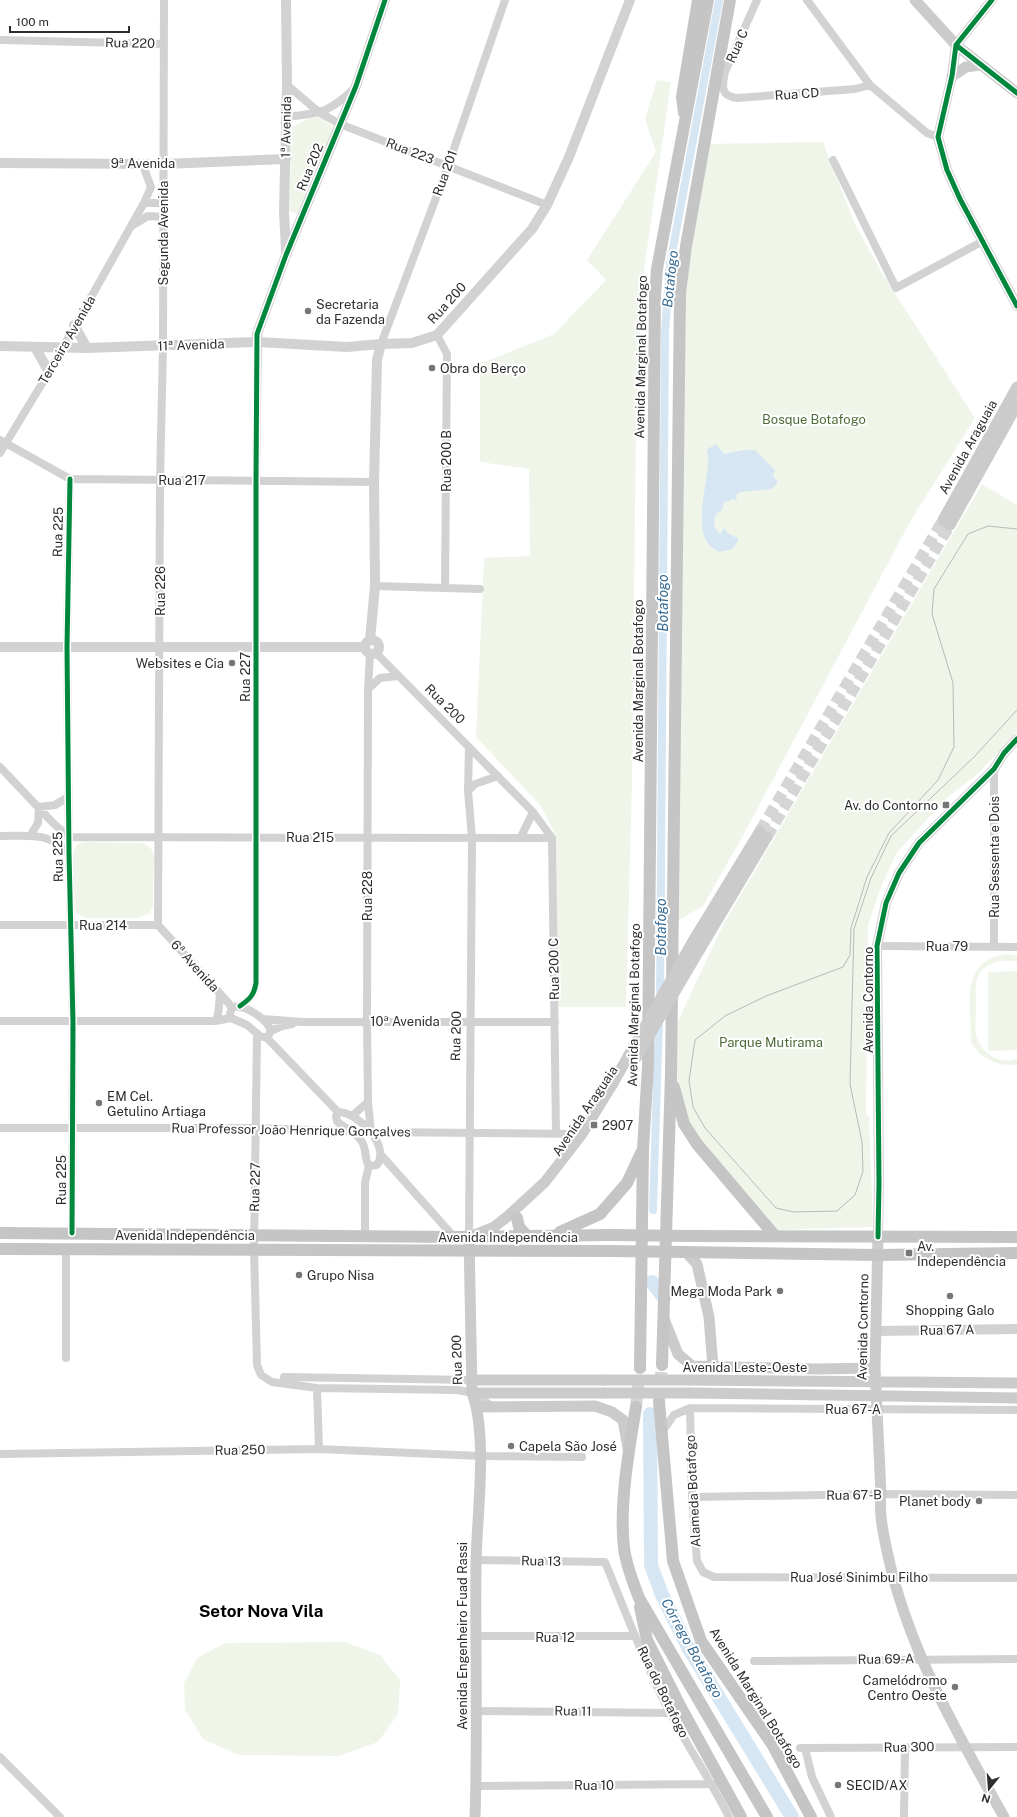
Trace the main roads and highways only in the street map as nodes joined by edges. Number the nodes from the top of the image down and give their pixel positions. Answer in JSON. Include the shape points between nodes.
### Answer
{"nodes":[{"id":1,"x":698,"y":0,"type":"edge"},
{"id":2,"x":708,"y":0,"type":"edge"},
{"id":3,"x":730,"y":0,"type":"edge"},
{"id":4,"x":915,"y":0,"type":"edge"},
{"id":5,"x":979,"y":65,"type":"junction"},
{"id":6,"x":952,"y":76,"type":"road end"},
{"id":7,"x":1017,"y":93,"type":"edge"},
{"id":8,"x":686,"y":124,"type":"junction"},
{"id":9,"x":1017,"y":387,"type":"edge"},
{"id":10,"x":1017,"y":405,"type":"edge"},
{"id":11,"x":764,"y":834,"type":"tunnel mouth"},
{"id":12,"x":671,"y":1074,"type":"junction"},
{"id":13,"x":615,"y":1087,"type":"junction"},
{"id":14,"x":643,"y":1149,"type":"junction"},
{"id":15,"x":516,"y":1218,"type":"junction"},
{"id":16,"x":0,"y":1233,"type":"edge"},
{"id":17,"x":526,"y":1235,"type":"junction"},
{"id":18,"x":555,"y":1235,"type":"junction"},
{"id":19,"x":489,"y":1236,"type":"junction"},
{"id":20,"x":775,"y":1236,"type":"junction"},
{"id":21,"x":469,"y":1237,"type":"junction"},
{"id":22,"x":878,"y":1237,"type":"junction"},
{"id":23,"x":1017,"y":1237,"type":"edge"},
{"id":24,"x":0,"y":1249,"type":"edge"},
{"id":25,"x":468,"y":1251,"type":"junction"},
{"id":26,"x":684,"y":1252,"type":"junction"},
{"id":27,"x":1017,"y":1253,"type":"edge"},
{"id":28,"x":878,"y":1255,"type":"junction"},
{"id":29,"x":664,"y":1318,"type":"junction"},
{"id":30,"x":662,"y":1365,"type":"tunnel mouth"},
{"id":31,"x":713,"y":1367,"type":"junction"},
{"id":32,"x":640,"y":1368,"type":"tunnel mouth"},
{"id":33,"x":875,"y":1368,"type":"junction"},
{"id":34,"x":818,"y":1369,"type":"junction"},
{"id":35,"x":472,"y":1380,"type":"junction"},
{"id":36,"x":839,"y":1381,"type":"junction"},
{"id":37,"x":876,"y":1383,"type":"junction"},
{"id":38,"x":1017,"y":1383,"type":"edge"},
{"id":39,"x":472,"y":1393,"type":"junction"},
{"id":40,"x":876,"y":1396,"type":"junction"},
{"id":41,"x":1017,"y":1398,"type":"edge"},
{"id":42,"x":659,"y":1402,"type":"tunnel mouth"},
{"id":43,"x":478,"y":1407,"type":"junction"},
{"id":44,"x":636,"y":1407,"type":"tunnel mouth"},
{"id":45,"x":480,"y":1456,"type":"joint"},
{"id":46,"x":629,"y":1458,"type":"junction"},
{"id":47,"x":639,"y":1598,"type":"junction"},
{"id":48,"x":475,"y":1817,"type":"edge"},
{"id":49,"x":741,"y":1817,"type":"edge"},
{"id":50,"x":767,"y":1817,"type":"edge"},
{"id":51,"x":811,"y":1817,"type":"edge"},
{"id":52,"x":1004,"y":1817,"type":"edge"}],
"edges":[{"from":1,"to":8,"type":"main road","via":[[682,97]]},
{"from":2,"to":8,"type":"main road","name":"Avenida Marginal Botafogo"},
{"from":3,"to":12,"type":"main road","via":[[686,246],[680,294]]},
{"from":4,"to":5,"type":"main road","via":[[956,45]]},
{"from":5,"to":6,"type":"main road","via":[[966,66]]},
{"from":5,"to":7,"type":"main road"},
{"from":8,"to":14,"type":"main road","name":"Avenida Marginal Botafogo","via":[[657,269],[655,294],[648,1066]]},
{"from":9,"to":10,"type":"main road","name":"Avenida Araguaia","via":[[946,523]]},
{"from":11,"to":13,"type":"main road","name":"Avenida Araguaia","bridge":true,"via":[[696,945]]},
{"from":12,"to":20,"type":"main road","via":[[684,1124],[697,1144]]},
{"from":12,"to":29,"type":"main road"},
{"from":13,"to":15,"type":"main road","name":"Avenida Araguaia","via":[[572,1158],[552,1183]]},
{"from":13,"to":21,"type":"main road","name":"Avenida Araguaia","via":[[545,1182],[494,1227]]},
{"from":14,"to":18,"type":"main road","via":[[627,1183],[600,1214]]},
{"from":14,"to":32,"type":"main road","name":"Avenida Marginal Botafogo"},
{"from":15,"to":17,"type":"main road"},
{"from":15,"to":19,"type":"main road","name":"Avenida Araguaia"},
{"from":16,"to":21,"type":"main road","name":"Avenida Independência"},
{"from":17,"to":18,"type":"main road","name":"Avenida Independência"},
{"from":17,"to":19,"type":"main road","name":"Avenida Independência"},
{"from":18,"to":20,"type":"main road","name":"Avenida Independência","bridge":true},
{"from":19,"to":21,"type":"main road","name":"Avenida Independência"},
{"from":19,"to":25,"type":"main road","name":"Avenida Araguaia"},
{"from":20,"to":22,"type":"main road","name":"Avenida Independência"},
{"from":21,"to":25,"type":"main road","name":"Rua 200"},
{"from":22,"to":23,"type":"main road","name":"Avenida Independência"},
{"from":22,"to":28,"type":"main road","name":"Avenida Contorno"},
{"from":24,"to":25,"type":"main road","name":"Avenida Independência"},
{"from":25,"to":26,"type":"main road","name":"Avenida Independência","bridge":true},
{"from":25,"to":35,"type":"main road","name":"Rua 200"},
{"from":26,"to":28,"type":"main road","name":"Avenida Independência"},
{"from":26,"to":31,"type":"main road","via":[[697,1264],[699,1271],[709,1317]]},
{"from":27,"to":28,"type":"main road","name":"Avenida Independência"},
{"from":28,"to":33,"type":"main road","name":"Avenida Contorno"},
{"from":29,"to":30,"type":"main road"},
{"from":29,"to":31,"type":"main road","via":[[678,1354],[692,1366]]},
{"from":31,"to":34,"type":"main road"},
{"from":33,"to":34,"type":"main road"},
{"from":33,"to":37,"type":"main road","name":"Avenida Contorno"},
{"from":34,"to":36,"type":"main road"},
{"from":35,"to":36,"type":"main road","name":"Avenida Leste-Oeste","bridge":true},
{"from":35,"to":39,"type":"main road","name":"Rua 200"},
{"from":36,"to":37,"type":"main road","name":"Avenida Leste-Oeste"},
{"from":37,"to":38,"type":"main road","name":"Avenida Leste-Oeste"},
{"from":37,"to":40,"type":"main road","name":"Avenida Contorno"},
{"from":39,"to":40,"type":"main road","name":"Avenida Leste-Oeste","bridge":true},
{"from":39,"to":43,"type":"main road","name":"Rua 200"},
{"from":40,"to":41,"type":"main road","name":"Avenida Leste-Oeste"},
{"from":40,"to":52,"type":"main road","name":"Avenida Contorno","via":[[879,1513],[893,1577],[921,1659]]},
{"from":42,"to":51,"type":"main road","name":"Avenida Marginal Botafogo","via":[[673,1561],[701,1641],[772,1744]]},
{"from":43,"to":45,"type":"main road","name":"Rua 200"},
{"from":43,"to":46,"type":"main road","via":[[595,1406],[612,1412],[623,1420]]},
{"from":44,"to":46,"type":"main road"},
{"from":45,"to":48,"type":"main road","name":"Avenida Engenheiro Fuad Rassi","via":[[476,1560]]},
{"from":46,"to":47,"type":"main road","via":[[623,1532],[629,1573]]},
{"from":47,"to":49,"type":"main road","via":[[647,1640]]},
{"from":47,"to":50,"type":"main road"}]}
